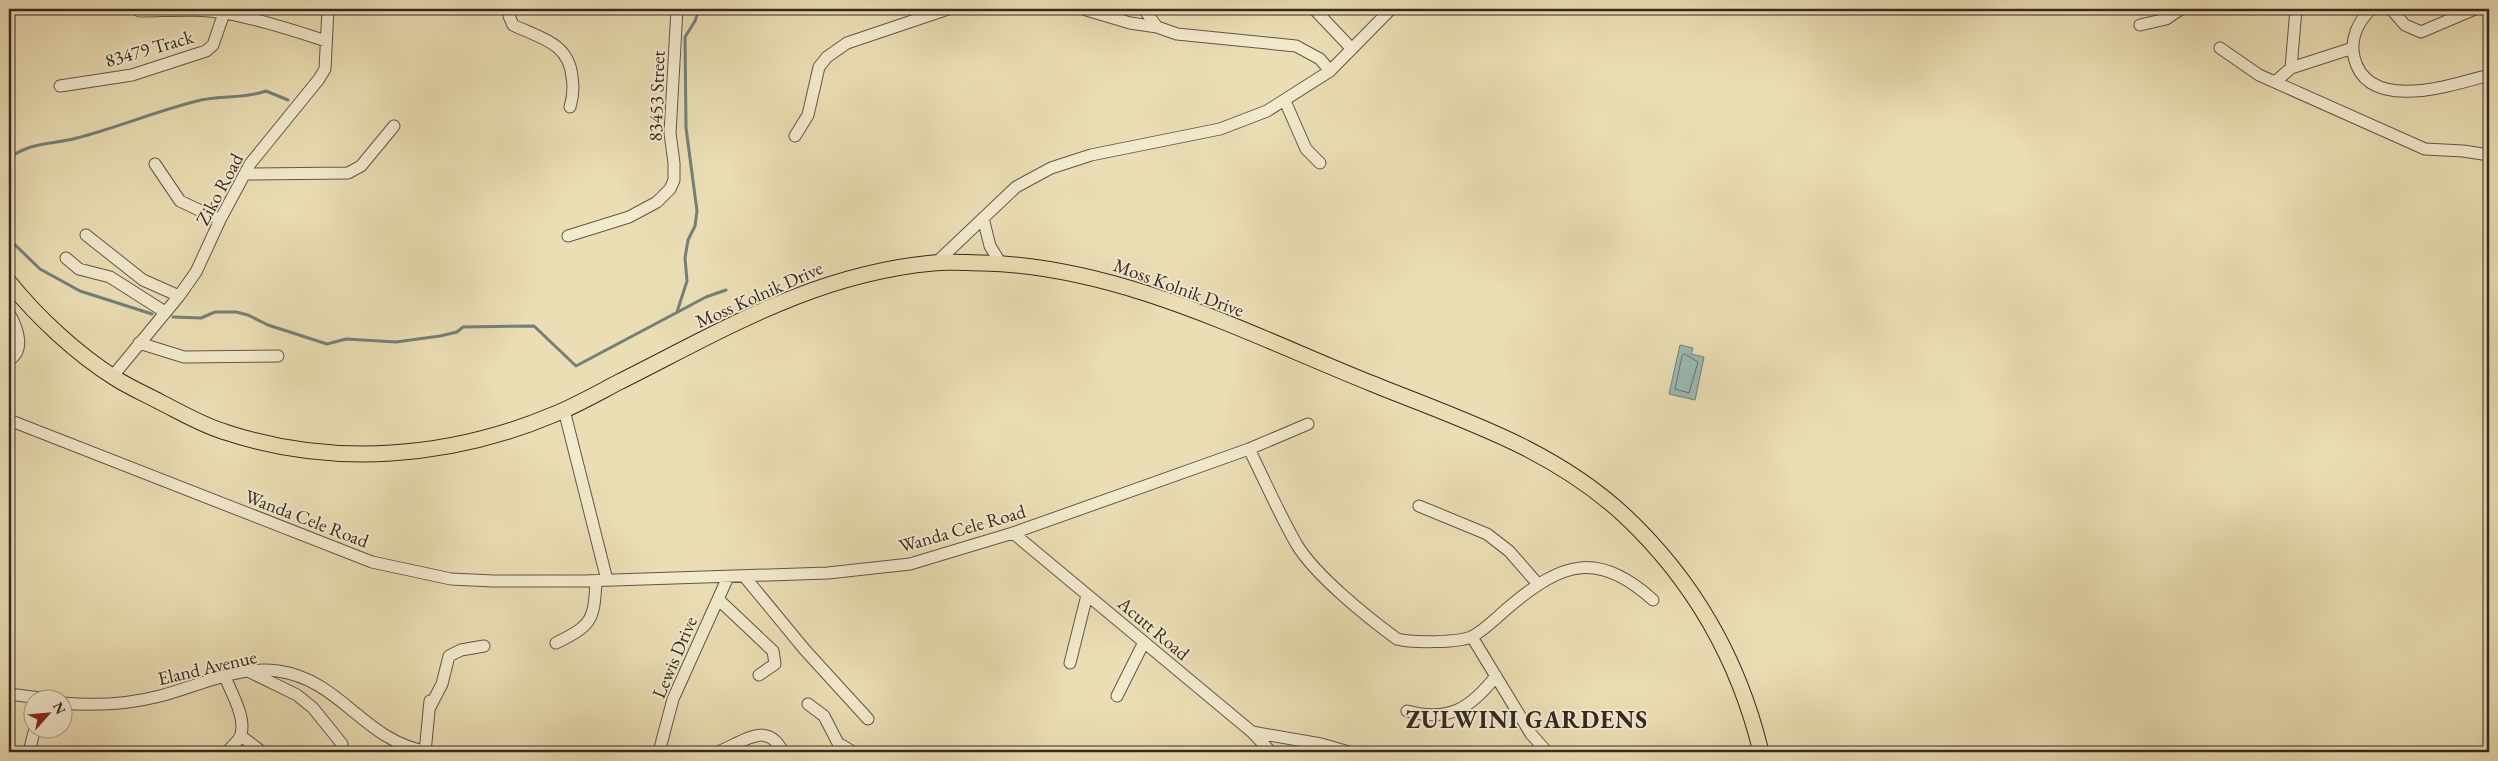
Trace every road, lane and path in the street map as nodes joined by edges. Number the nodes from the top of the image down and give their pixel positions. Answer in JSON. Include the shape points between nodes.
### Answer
{"nodes":[{"id":1,"x":328,"y":9,"type":"edge"},
{"id":2,"x":511,"y":9,"type":"edge"},
{"id":3,"x":677,"y":9,"type":"edge"},
{"id":4,"x":948,"y":9,"type":"edge"},
{"id":5,"x":1083,"y":9,"type":"edge"},
{"id":6,"x":1144,"y":9,"type":"edge"},
{"id":7,"x":1314,"y":9,"type":"edge"},
{"id":8,"x":1391,"y":9,"type":"edge"},
{"id":9,"x":2181,"y":9,"type":"edge"},
{"id":10,"x":2296,"y":9,"type":"edge"},
{"id":11,"x":2371,"y":9,"type":"edge"},
{"id":12,"x":2391,"y":9,"type":"edge"},
{"id":13,"x":2475,"y":9,"type":"edge"},
{"id":14,"x":139,"y":11,"type":"dead end"},
{"id":15,"x":224,"y":13,"type":"junction"},
{"id":16,"x":2140,"y":25,"type":"dead end"},
{"id":17,"x":1157,"y":27,"type":"junction"},
{"id":18,"x":326,"y":41,"type":"junction"},
{"id":19,"x":2220,"y":48,"type":"dead end"},
{"id":20,"x":2353,"y":48,"type":"junction"},
{"id":21,"x":1352,"y":49,"type":"junction"},
{"id":22,"x":2291,"y":68,"type":"junction"},
{"id":23,"x":1330,"y":71,"type":"junction"},
{"id":24,"x":2489,"y":75,"type":"edge"},
{"id":25,"x":2275,"y":82,"type":"junction"},
{"id":26,"x":60,"y":86,"type":"dead end"},
{"id":27,"x":1284,"y":101,"type":"junction"},
{"id":28,"x":570,"y":108,"type":"dead end"},
{"id":29,"x":394,"y":126,"type":"dead end"},
{"id":30,"x":795,"y":136,"type":"dead end"},
{"id":31,"x":2489,"y":155,"type":"edge"},
{"id":32,"x":1320,"y":163,"type":"dead end"},
{"id":33,"x":155,"y":164,"type":"dead end"},
{"id":34,"x":245,"y":174,"type":"junction"},
{"id":35,"x":984,"y":218,"type":"junction"},
{"id":36,"x":220,"y":220,"type":"junction"},
{"id":37,"x":86,"y":235,"type":"dead end"},
{"id":38,"x":568,"y":236,"type":"dead end"},
{"id":39,"x":66,"y":258,"type":"dead end"},
{"id":40,"x":937,"y":262,"type":"junction"},
{"id":41,"x":1001,"y":264,"type":"junction"},
{"id":42,"x":9,"y":282,"type":"edge"},
{"id":43,"x":180,"y":296,"type":"junction"},
{"id":44,"x":165,"y":312,"type":"junction"},
{"id":45,"x":9,"y":313,"type":"edge"},
{"id":46,"x":139,"y":343,"type":"junction"},
{"id":47,"x":278,"y":356,"type":"dead end"},
{"id":48,"x":9,"y":360,"type":"edge"},
{"id":49,"x":112,"y":377,"type":"junction"},
{"id":50,"x":564,"y":410,"type":"junction"},
{"id":51,"x":9,"y":420,"type":"edge"},
{"id":52,"x":1308,"y":424,"type":"dead end"},
{"id":53,"x":1249,"y":448,"type":"junction"},
{"id":54,"x":1419,"y":506,"type":"dead end"},
{"id":55,"x":1013,"y":533,"type":"junction"},
{"id":56,"x":744,"y":576,"type":"junction"},
{"id":57,"x":728,"y":577,"type":"junction"},
{"id":58,"x":602,"y":580,"type":"junction"},
{"id":59,"x":1537,"y":583,"type":"junction"},
{"id":60,"x":1087,"y":595,"type":"junction"},
{"id":61,"x":718,"y":599,"type":"junction"},
{"id":62,"x":1653,"y":600,"type":"dead end"},
{"id":63,"x":1472,"y":637,"type":"junction"},
{"id":64,"x":1144,"y":642,"type":"junction"},
{"id":65,"x":556,"y":643,"type":"dead end"},
{"id":66,"x":484,"y":646,"type":"dead end"},
{"id":67,"x":1070,"y":663,"type":"dead end"},
{"id":68,"x":248,"y":671,"type":"junction"},
{"id":69,"x":759,"y":675,"type":"dead end"},
{"id":70,"x":1496,"y":676,"type":"junction"},
{"id":71,"x":225,"y":677,"type":"junction"},
{"id":72,"x":430,"y":693,"type":"dead end"},
{"id":73,"x":9,"y":694,"type":"edge"},
{"id":74,"x":22,"y":696,"type":"edge"},
{"id":75,"x":1117,"y":696,"type":"dead end"},
{"id":76,"x":72,"y":703,"type":"edge"},
{"id":77,"x":808,"y":704,"type":"dead end"},
{"id":78,"x":429,"y":708,"type":"junction"},
{"id":79,"x":1408,"y":711,"type":"dead end"},
{"id":80,"x":868,"y":719,"type":"dead end"},
{"id":81,"x":1252,"y":732,"type":"junction"},
{"id":82,"x":241,"y":736,"type":"junction"},
{"id":83,"x":32,"y":738,"type":"edge"},
{"id":84,"x":342,"y":744,"type":"dead end"},
{"id":85,"x":29,"y":752,"type":"edge"},
{"id":86,"x":227,"y":752,"type":"edge"},
{"id":87,"x":262,"y":752,"type":"edge"},
{"id":88,"x":427,"y":752,"type":"edge"},
{"id":89,"x":659,"y":752,"type":"edge"},
{"id":90,"x":718,"y":752,"type":"edge"},
{"id":91,"x":783,"y":752,"type":"edge"},
{"id":92,"x":853,"y":752,"type":"edge"},
{"id":93,"x":1271,"y":752,"type":"edge"},
{"id":94,"x":1349,"y":752,"type":"edge"},
{"id":95,"x":1547,"y":752,"type":"edge"},
{"id":96,"x":1762,"y":752,"type":"edge"}],
"edges":[{"from":1,"to":18,"type":"street","name":"Ziko Road"},
{"from":2,"to":28,"type":"street","via":[[512,25],[547,39],[567,57],[574,94]]},
{"from":3,"to":38,"type":"street","name":"83453 Street","via":[[670,133],[674,180],[670,189],[658,202],[629,217]]},
{"from":4,"to":30,"type":"street","via":[[846,43],[827,57],[819,67],[808,115]]},
{"from":5,"to":17,"type":"street"},
{"from":6,"to":17,"type":"street"},
{"from":7,"to":21,"type":"street"},
{"from":8,"to":21,"type":"street"},
{"from":9,"to":16,"type":"street","via":[[2166,19]]},
{"from":10,"to":22,"type":"street"},
{"from":11,"to":20,"type":"street","via":[[2356,29]]},
{"from":12,"to":13,"type":"street","via":[[2405,25],[2421,32]]},
{"from":14,"to":15,"type":"street"},
{"from":15,"to":18,"type":"street"},
{"from":15,"to":26,"type":"street","name":"83479 Track","via":[[213,45],[206,51],[132,75]]},
{"from":17,"to":23,"type":"street","via":[[1177,34],[1296,46],[1320,59]]},
{"from":18,"to":34,"type":"street","name":"Ziko Road","via":[[325,69],[319,79],[264,145]]},
{"from":19,"to":25,"type":"street"},
{"from":20,"to":22,"type":"street"},
{"from":20,"to":24,"type":"street","via":[[2355,60],[2365,78],[2391,90],[2437,88]]},
{"from":21,"to":23,"type":"street"},
{"from":22,"to":25,"type":"street"},
{"from":23,"to":27,"type":"street"},
{"from":25,"to":31,"type":"street","via":[[2425,149]]},
{"from":27,"to":32,"type":"street","via":[[1306,149]]},
{"from":27,"to":35,"type":"street","via":[[1220,129],[1091,155],[1051,168],[1016,187]]},
{"from":29,"to":34,"type":"street","via":[[361,166],[348,173]]},
{"from":33,"to":36,"type":"street","via":[[180,201]]},
{"from":34,"to":36,"type":"street","name":"Ziko Road"},
{"from":35,"to":40,"type":"street"},
{"from":35,"to":41,"type":"street","via":[[990,246]]},
{"from":36,"to":43,"type":"street","name":"Ziko Road","via":[[196,272]]},
{"from":37,"to":43,"type":"street","via":[[144,280]]},
{"from":39,"to":44,"type":"street","via":[[79,269],[110,277]]},
{"from":40,"to":41,"type":"main road","name":"Moss Kolnik Drive"},
{"from":40,"to":50,"type":"main road","name":"Moss Kolnik Drive","via":[[831,282],[793,297],[761,310]]},
{"from":41,"to":96,"type":"main road","name":"Moss Kolnik Drive","via":[[1081,274],[1138,290],[1454,415],[1531,449],[1564,468],[1622,514],[1675,569],[1729,656]]},
{"from":42,"to":49,"type":"main road","name":"Moss Kolnik Drive","via":[[66,341]]},
{"from":43,"to":44,"type":"street","name":"Ziko Road"},
{"from":44,"to":46,"type":"street","name":"Ziko Road"},
{"from":45,"to":48,"type":"street","via":[[19,347]]},
{"from":46,"to":47,"type":"street","via":[[184,357]]},
{"from":46,"to":49,"type":"street","name":"Ziko Road"},
{"from":49,"to":50,"type":"main road","name":"Moss Kolnik Drive","via":[[226,433],[269,444],[359,455],[420,452],[460,445]]},
{"from":50,"to":58,"type":"street"},
{"from":51,"to":58,"type":"street","name":"Wanda Cele Road","via":[[379,564],[451,579]]},
{"from":52,"to":53,"type":"street","name":"Wanda Cele Road"},
{"from":53,"to":55,"type":"street","name":"Wanda Cele Road"},
{"from":53,"to":63,"type":"street","via":[[1286,524],[1309,562],[1390,634],[1410,642]]},
{"from":54,"to":59,"type":"street","via":[[1486,534],[1509,551]]},
{"from":55,"to":56,"type":"street","name":"Wanda Cele Road","via":[[910,564],[828,573]]},
{"from":55,"to":60,"type":"street","name":"Acutt Road"},
{"from":56,"to":57,"type":"street","name":"Wanda Cele Road"},
{"from":56,"to":80,"type":"street"},
{"from":57,"to":58,"type":"street","name":"Wanda Cele Road"},
{"from":57,"to":61,"type":"street","name":"Lewis Drive"},
{"from":58,"to":65,"type":"street","via":[[591,618],[574,634]]},
{"from":59,"to":62,"type":"street","via":[[1568,571],[1604,569],[1633,582]]},
{"from":59,"to":63,"type":"street"},
{"from":60,"to":64,"type":"street","name":"Acutt Road"},
{"from":60,"to":67,"type":"street"},
{"from":61,"to":69,"type":"street","via":[[773,651],[775,664]]},
{"from":61,"to":89,"type":"street","name":"Lewis Drive","via":[[673,699]]},
{"from":63,"to":70,"type":"street"},
{"from":64,"to":75,"type":"street"},
{"from":64,"to":81,"type":"street","name":"Acutt Road"},
{"from":66,"to":78,"type":"street","via":[[449,656],[442,684]]},
{"from":68,"to":71,"type":"street","name":"Eland Avenue"},
{"from":68,"to":84,"type":"street","via":[[313,708]]},
{"from":68,"to":88,"type":"street","name":"Eland Avenue","via":[[275,670],[309,679],[328,690],[391,741]]},
{"from":70,"to":79,"type":"street","via":[[1468,706],[1454,712],[1426,716]]},
{"from":70,"to":95,"type":"street","via":[[1530,734]]},
{"from":71,"to":76,"type":"street","name":"Eland Avenue","via":[[131,701]]},
{"from":71,"to":82,"type":"street","via":[[239,712]]},
{"from":72,"to":78,"type":"street","name":"Eland Avenue"},
{"from":73,"to":74,"type":"street"},
{"from":77,"to":92,"type":"street","via":[[824,716],[838,743]]},
{"from":78,"to":88,"type":"street","name":"Eland Avenue"},
{"from":81,"to":93,"type":"street","name":"Acutt Road"},
{"from":81,"to":94,"type":"street"},
{"from":82,"to":86,"type":"street"},
{"from":82,"to":87,"type":"street"},
{"from":83,"to":85,"type":"street"},
{"from":90,"to":91,"type":"street","via":[[765,734],[774,738]]}]}
